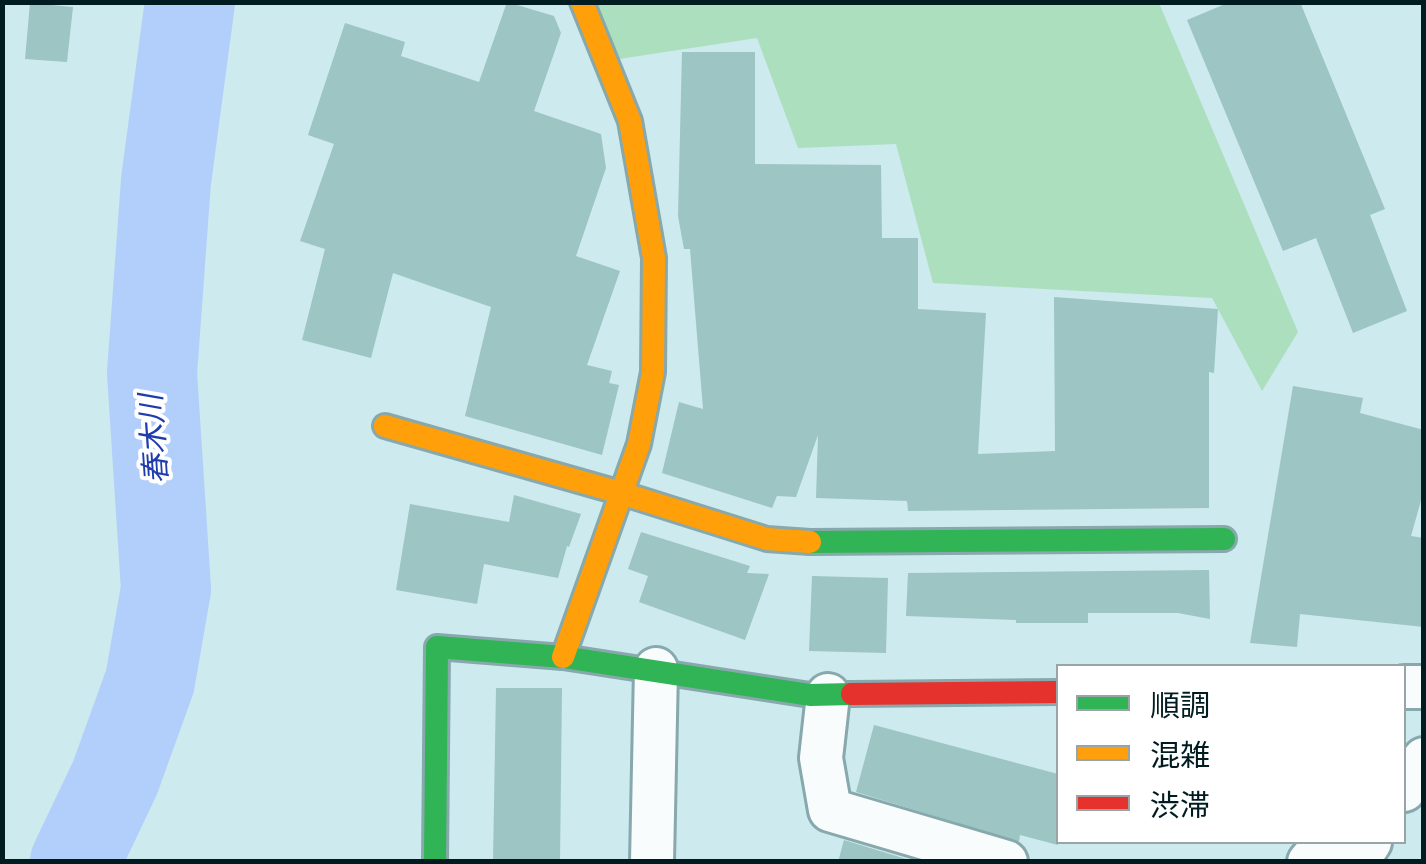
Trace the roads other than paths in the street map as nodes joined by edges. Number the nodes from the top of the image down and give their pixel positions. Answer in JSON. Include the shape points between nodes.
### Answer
{"nodes":[{"id":1,"x":582,"y":2,"type":"edge"},
{"id":2,"x":385,"y":426,"type":"dead end"},
{"id":3,"x":622,"y":493,"type":"junction"},
{"id":4,"x":1224,"y":539,"type":"dead end"},
{"id":5,"x":564,"y":656,"type":"junction"},
{"id":6,"x":656,"y":669,"type":"junction"},
{"id":7,"x":1056,"y":692,"type":"edge"},
{"id":8,"x":828,"y":695,"type":"junction"},
{"id":9,"x":435,"y":862,"type":"edge"},
{"id":10,"x":652,"y":862,"type":"edge"},
{"id":11,"x":1006,"y":862,"type":"edge"}],
"edges":[{"from":1,"to":3,"type":"street","via":[[630,121],[654,258],[654,372]]},
{"from":2,"to":3,"type":"street"},
{"from":3,"to":4,"type":"street","via":[[767,539]]},
{"from":3,"to":5,"type":"street"},
{"from":5,"to":6,"type":"street"},
{"from":5,"to":9,"type":"street","via":[[437,647]]},
{"from":6,"to":8,"type":"street"},
{"from":6,"to":10,"type":"street"},
{"from":7,"to":8,"type":"street"},
{"from":8,"to":11,"type":"street","via":[[821,758],[830,810]]}]}
